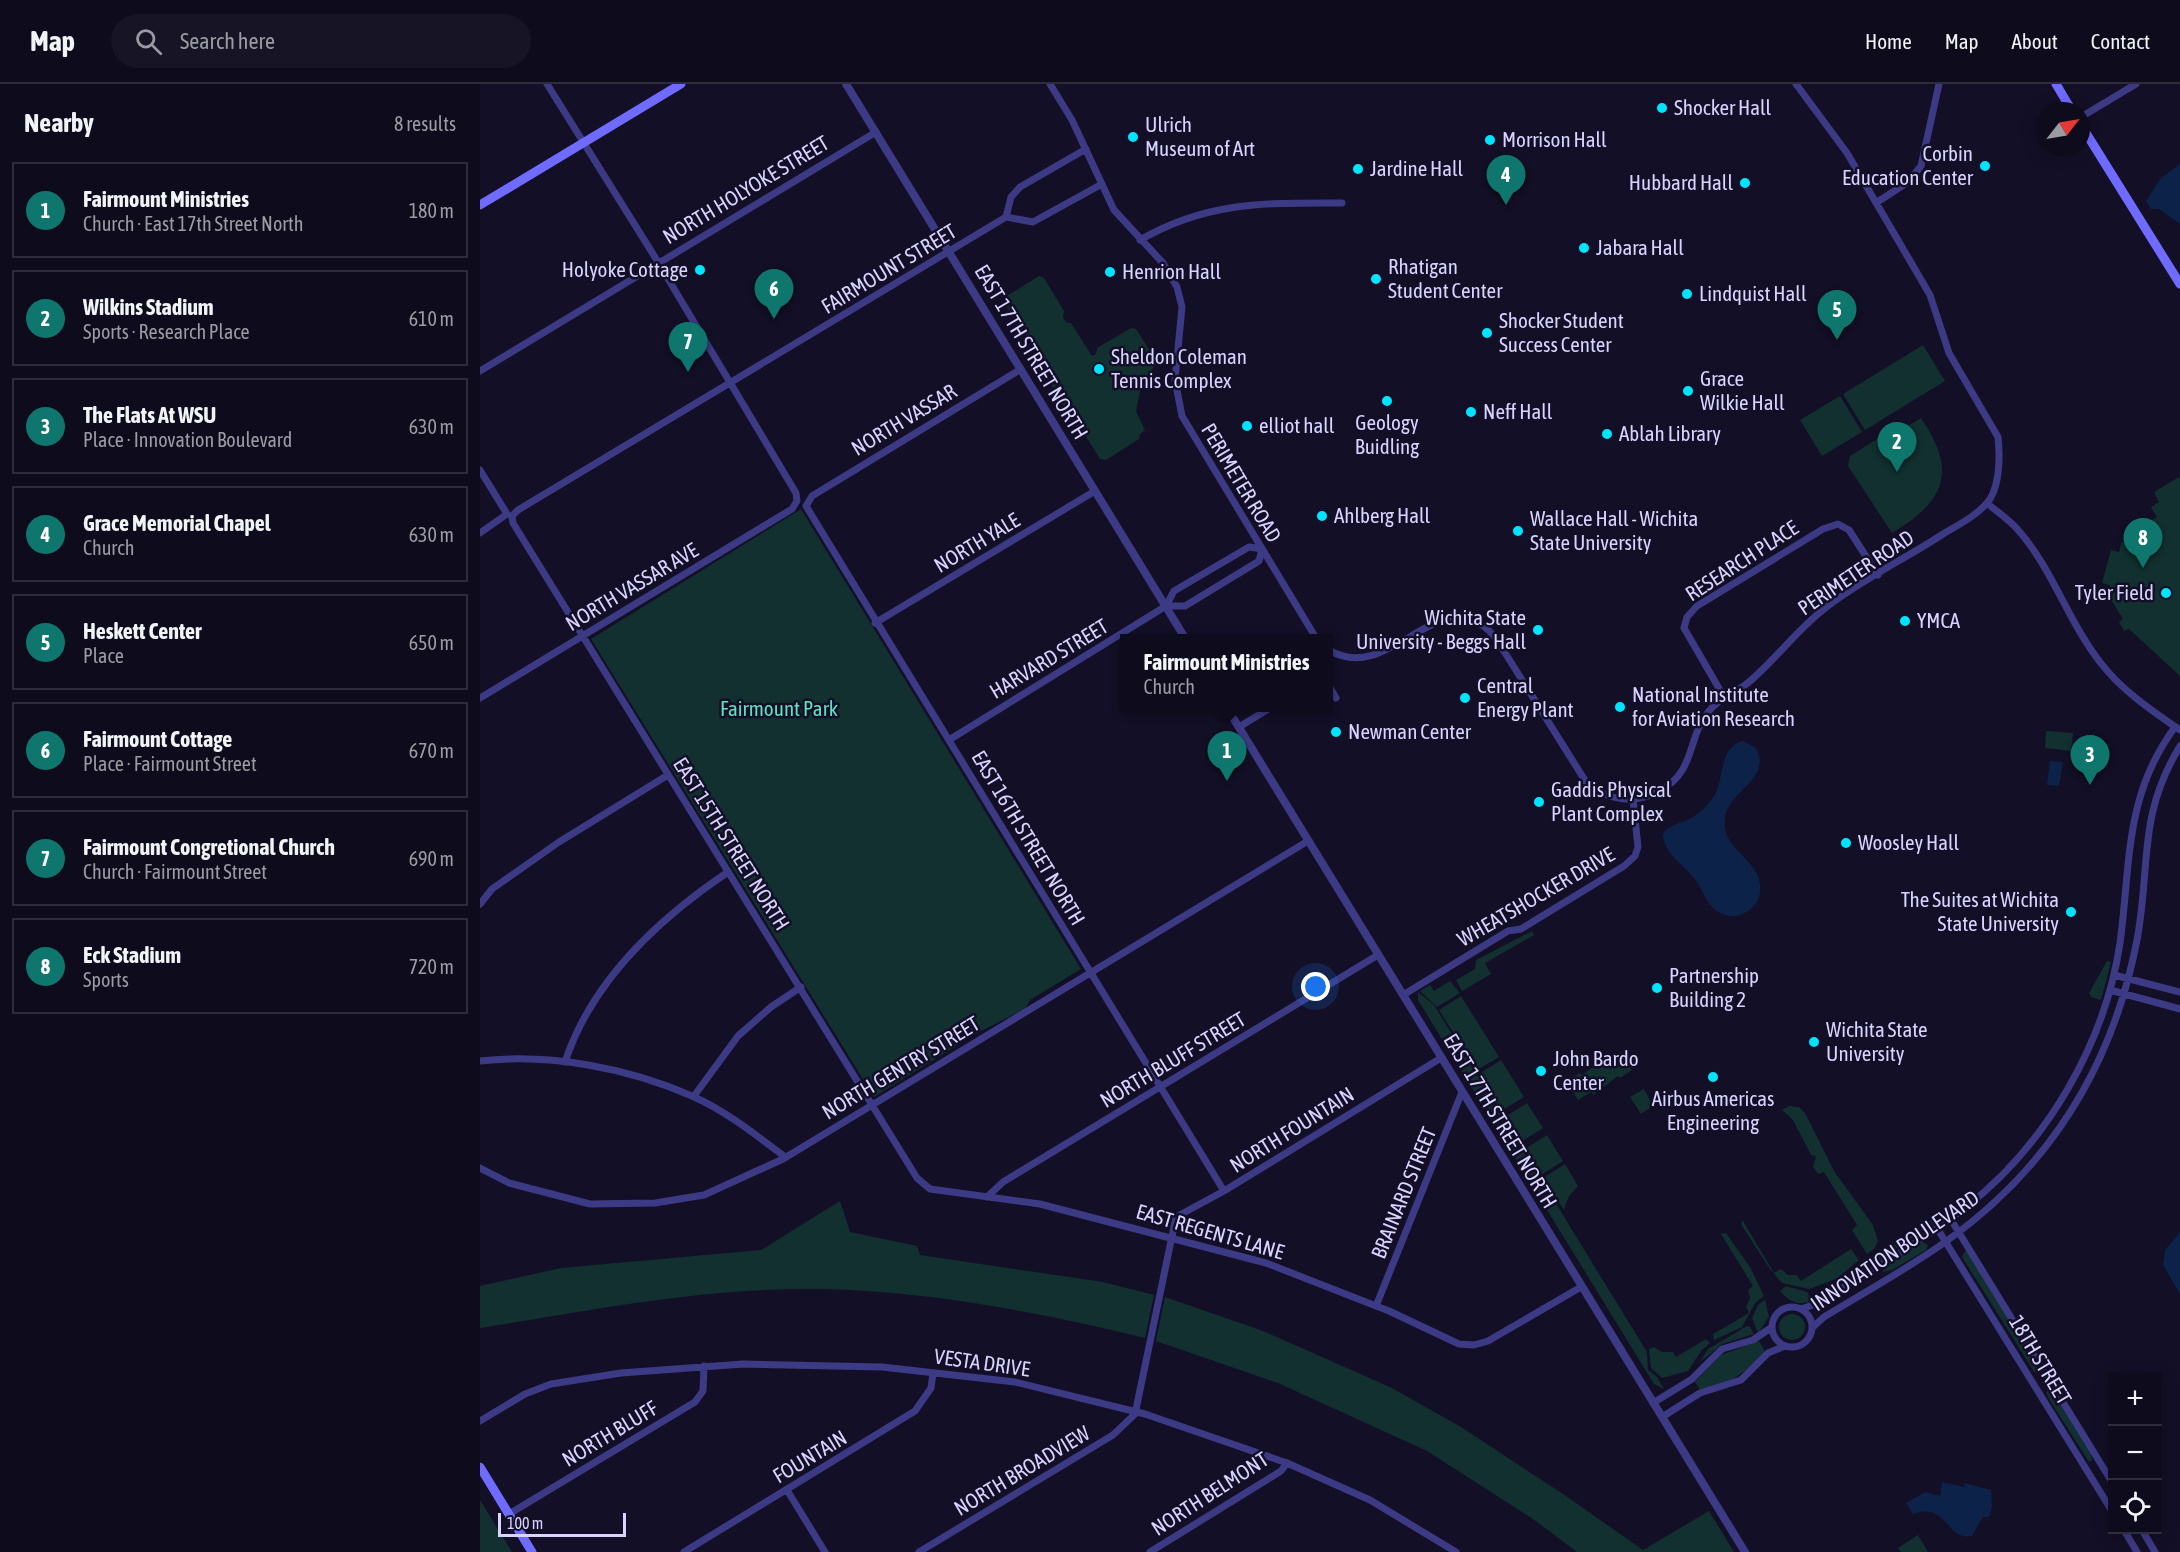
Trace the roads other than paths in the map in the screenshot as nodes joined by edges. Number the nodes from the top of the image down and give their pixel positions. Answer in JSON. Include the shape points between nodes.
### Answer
{"nodes":[{"id":1,"x":547,"y":84,"type":"edge"},
{"id":2,"x":681,"y":84,"type":"edge"},
{"id":3,"x":846,"y":84,"type":"edge"},
{"id":4,"x":1050,"y":84,"type":"edge"},
{"id":5,"x":1796,"y":84,"type":"edge"},
{"id":6,"x":1939,"y":84,"type":"edge"},
{"id":7,"x":2056,"y":84,"type":"edge"},
{"id":8,"x":2136,"y":84,"type":"edge"},
{"id":9,"x":2067,"y":102,"type":"edge"},
{"id":10,"x":2090,"y":112,"type":"edge"},
{"id":11,"x":876,"y":132,"type":"junction"},
{"id":12,"x":2090,"y":139,"type":"edge"},
{"id":13,"x":583,"y":142,"type":"junction"},
{"id":14,"x":1086,"y":149,"type":"junction"},
{"id":15,"x":1102,"y":184,"type":"junction"},
{"id":16,"x":1342,"y":203,"type":"dead end"},
{"id":17,"x":1876,"y":203,"type":"junction"},
{"id":18,"x":480,"y":205,"type":"edge"},
{"id":19,"x":1006,"y":217,"type":"junction"},
{"id":20,"x":1140,"y":240,"type":"junction"},
{"id":21,"x":949,"y":251,"type":"junction"},
{"id":22,"x":658,"y":262,"type":"junction"},
{"id":23,"x":2180,"y":284,"type":"edge"},
{"id":24,"x":1021,"y":369,"type":"junction"},
{"id":25,"x":480,"y":371,"type":"edge"},
{"id":26,"x":731,"y":382,"type":"junction"},
{"id":27,"x":480,"y":470,"type":"edge"},
{"id":28,"x":1095,"y":491,"type":"junction"},
{"id":29,"x":806,"y":502,"type":"joint"},
{"id":30,"x":1987,"y":503,"type":"junction"},
{"id":31,"x":509,"y":517,"type":"junction"},
{"id":32,"x":480,"y":533,"type":"edge"},
{"id":33,"x":1262,"y":549,"type":"junction"},
{"id":34,"x":1878,"y":575,"type":"junction"},
{"id":35,"x":1166,"y":606,"type":"junction"},
{"id":36,"x":876,"y":622,"type":"junction"},
{"id":37,"x":1120,"y":634,"type":"edge"},
{"id":38,"x":1121,"y":634,"type":"edge"},
{"id":39,"x":1182,"y":634,"type":"edge"},
{"id":40,"x":1313,"y":634,"type":"edge"},
{"id":41,"x":582,"y":636,"type":"junction"},
{"id":42,"x":1333,"y":652,"type":"edge"},
{"id":43,"x":1333,"y":693,"type":"edge"},
{"id":44,"x":1724,"y":697,"type":"junction"},
{"id":45,"x":480,"y":698,"type":"edge"},
{"id":46,"x":1336,"y":698,"type":"dead end"},
{"id":47,"x":1230,"y":712,"type":"edge"},
{"id":48,"x":1263,"y":712,"type":"edge"},
{"id":49,"x":1239,"y":727,"type":"junction"},
{"id":50,"x":2177,"y":728,"type":"edge"},
{"id":51,"x":949,"y":740,"type":"junction"},
{"id":52,"x":2180,"y":747,"type":"edge"},
{"id":53,"x":668,"y":775,"type":"junction"},
{"id":54,"x":1633,"y":799,"type":"junction"},
{"id":55,"x":1308,"y":841,"type":"junction"},
{"id":56,"x":728,"y":872,"type":"junction"},
{"id":57,"x":480,"y":904,"type":"edge"},
{"id":58,"x":1378,"y":955,"type":"junction"},
{"id":59,"x":1091,"y":973,"type":"junction"},
{"id":60,"x":2114,"y":975,"type":"junction"},
{"id":61,"x":2128,"y":979,"type":"junction"},
{"id":62,"x":801,"y":987,"type":"junction"},
{"id":63,"x":2110,"y":990,"type":"junction"},
{"id":64,"x":2180,"y":992,"type":"edge"},
{"id":65,"x":1403,"y":994,"type":"junction"},
{"id":66,"x":2125,"y":994,"type":"junction"},
{"id":67,"x":2180,"y":1009,"type":"edge"},
{"id":68,"x":1441,"y":1058,"type":"junction"},
{"id":69,"x":480,"y":1061,"type":"edge"},
{"id":70,"x":565,"y":1062,"type":"junction"},
{"id":71,"x":1160,"y":1088,"type":"junction"},
{"id":72,"x":1462,"y":1092,"type":"junction"},
{"id":73,"x":693,"y":1096,"type":"junction"},
{"id":74,"x":872,"y":1104,"type":"junction"},
{"id":75,"x":785,"y":1157,"type":"junction"},
{"id":76,"x":480,"y":1168,"type":"edge"},
{"id":77,"x":926,"y":1186,"type":"joint"},
{"id":78,"x":1224,"y":1191,"type":"junction"},
{"id":79,"x":987,"y":1197,"type":"junction"},
{"id":80,"x":1950,"y":1218,"type":"junction"},
{"id":81,"x":1937,"y":1228,"type":"junction"},
{"id":82,"x":1960,"y":1231,"type":"junction"},
{"id":83,"x":1172,"y":1238,"type":"junction"},
{"id":84,"x":1947,"y":1240,"type":"junction"},
{"id":85,"x":1581,"y":1287,"type":"junction"},
{"id":86,"x":1376,"y":1306,"type":"junction"},
{"id":87,"x":1801,"y":1309,"type":"junction"},
{"id":88,"x":1772,"y":1327,"type":"junction"},
{"id":89,"x":1812,"y":1328,"type":"junction"},
{"id":90,"x":1785,"y":1346,"type":"junction"},
{"id":91,"x":704,"y":1366,"type":"junction"},
{"id":92,"x":933,"y":1373,"type":"junction"},
{"id":93,"x":1653,"y":1403,"type":"junction"},
{"id":94,"x":1135,"y":1411,"type":"junction"},
{"id":95,"x":1662,"y":1417,"type":"junction"},
{"id":96,"x":480,"y":1421,"type":"edge"},
{"id":97,"x":1287,"y":1462,"type":"junction"},
{"id":98,"x":480,"y":1467,"type":"edge"},
{"id":99,"x":2111,"y":1480,"type":"edge"},
{"id":100,"x":787,"y":1490,"type":"junction"},
{"id":101,"x":2108,"y":1504,"type":"edge"},
{"id":102,"x":509,"y":1514,"type":"junction"},
{"id":103,"x":2126,"y":1534,"type":"edge"},
{"id":104,"x":2144,"y":1534,"type":"edge"},
{"id":105,"x":1155,"y":1551,"type":"edge"},
{"id":106,"x":532,"y":1552,"type":"edge"},
{"id":107,"x":684,"y":1552,"type":"edge"},
{"id":108,"x":825,"y":1552,"type":"edge"},
{"id":109,"x":919,"y":1552,"type":"edge"},
{"id":110,"x":1456,"y":1552,"type":"edge"},
{"id":111,"x":1745,"y":1552,"type":"edge"},
{"id":112,"x":2137,"y":1552,"type":"edge"},
{"id":113,"x":2155,"y":1552,"type":"edge"}],
"edges":[{"from":1,"to":13,"type":"street"},
{"from":2,"to":13,"type":"main road"},
{"from":3,"to":11,"type":"street","name":"EAST 17TH STREET NORTH"},
{"from":4,"to":14,"type":"street","name":"PERIMETER ROAD"},
{"from":5,"to":17,"type":"street","via":[[1847,153]]},
{"from":6,"to":17,"type":"street","via":[[1921,166],[1908,182]]},
{"from":7,"to":9,"type":"main road"},
{"from":8,"to":10,"type":"street"},
{"from":11,"to":21,"type":"street","name":"EAST 17TH STREET NORTH"},
{"from":11,"to":22,"type":"street","name":"NORTH HOLYOKE STREET"},
{"from":12,"to":23,"type":"main road"},
{"from":13,"to":18,"type":"main road"},
{"from":13,"to":22,"type":"street"},
{"from":14,"to":15,"type":"street","name":"PERIMETER ROAD"},
{"from":14,"to":19,"type":"street","via":[[1020,187],[1011,197]]},
{"from":15,"to":19,"type":"street","via":[[1033,222]]},
{"from":15,"to":20,"type":"street","name":"PERIMETER ROAD","via":[[1114,210]]},
{"from":16,"to":20,"type":"street","via":[[1214,209],[1164,226]]},
{"from":17,"to":30,"type":"street","via":[[1930,295],[1949,353],[1998,437],[1995,485]]},
{"from":19,"to":21,"type":"street","name":"FAIRMOUNT STREET"},
{"from":20,"to":33,"type":"street","name":"PERIMETER ROAD","via":[[1163,263],[1177,287],[1182,307],[1175,380],[1182,416]]},
{"from":21,"to":24,"type":"street","name":"EAST 17TH STREET NORTH"},
{"from":21,"to":26,"type":"street","name":"FAIRMOUNT STREET"},
{"from":22,"to":25,"type":"street","name":"NORTH HOLYOKE STREET"},
{"from":22,"to":26,"type":"street"},
{"from":24,"to":28,"type":"street","name":"EAST 17TH STREET NORTH"},
{"from":24,"to":29,"type":"street","name":"NORTH VASSAR"},
{"from":26,"to":31,"type":"street","name":"FAIRMOUNT STREET"},
{"from":26,"to":41,"type":"street","name":"NORTH VASSAR AVE","via":[[796,493],[797,501],[792,509]]},
{"from":27,"to":31,"type":"street","name":"EAST 15TH STREET NORTH"},
{"from":28,"to":35,"type":"street","name":"EAST 17TH STREET NORTH"},
{"from":28,"to":36,"type":"street","name":"NORTH YALE"},
{"from":29,"to":36,"type":"street","name":"EAST 16TH STREET NORTH","via":[[807,510]]},
{"from":30,"to":34,"type":"street","name":"PERIMETER ROAD"},
{"from":30,"to":50,"type":"street","via":[[2024,536],[2105,669]]},
{"from":31,"to":32,"type":"street","name":"FAIRMOUNT STREET"},
{"from":31,"to":41,"type":"street","name":"EAST 15TH STREET NORTH"},
{"from":33,"to":35,"type":"street","via":[[1249,547],[1174,591]]},
{"from":33,"to":35,"type":"street","via":[[1259,561],[1185,606]]},
{"from":33,"to":40,"type":"street","name":"PERIMETER ROAD"},
{"from":34,"to":44,"type":"street","name":"PERIMETER ROAD","via":[[1825,608],[1757,675]]},
{"from":34,"to":44,"type":"street","name":"RESEARCH PLACE","via":[[1850,530],[1838,524],[1697,606],[1687,616],[1683,628]]},
{"from":35,"to":38,"type":"street","name":"HARVARD STREET"},
{"from":35,"to":39,"type":"street","name":"EAST 17TH STREET NORTH"},
{"from":36,"to":51,"type":"street","name":"EAST 16TH STREET NORTH"},
{"from":37,"to":51,"type":"street","name":"HARVARD STREET"},
{"from":41,"to":45,"type":"street","name":"NORTH VASSAR AVE"},
{"from":41,"to":53,"type":"street","name":"EAST 15TH STREET NORTH"},
{"from":42,"to":54,"type":"street","name":"PERIMETER ROAD","via":[[1343,658],[1369,658],[1437,621],[1458,618],[1476,622],[1497,640],[1586,782],[1608,796]]},
{"from":43,"to":46,"type":"street"},
{"from":44,"to":54,"type":"street","name":"PERIMETER ROAD","via":[[1701,722],[1691,756],[1678,776],[1661,791]]},
{"from":47,"to":49,"type":"street","name":"EAST 17TH STREET NORTH"},
{"from":48,"to":49,"type":"street"},
{"from":49,"to":55,"type":"street","name":"EAST 17TH STREET NORTH"},
{"from":50,"to":60,"type":"street","name":"INNOVATION BOULEVARD","via":[[2144,779],[2135,809]]},
{"from":51,"to":59,"type":"street","name":"EAST 16TH STREET NORTH"},
{"from":52,"to":61,"type":"street","name":"INNOVATION BOULEVARD","via":[[2160,785],[2150,819],[2138,932]]},
{"from":53,"to":56,"type":"street","name":"EAST 15TH STREET NORTH"},
{"from":53,"to":57,"type":"street","via":[[559,842],[492,889]]},
{"from":54,"to":65,"type":"street","name":"WHEATSHOCKER DRIVE","via":[[1638,847],[1624,866]]},
{"from":55,"to":58,"type":"street","name":"EAST 17TH STREET NORTH"},
{"from":55,"to":59,"type":"street","name":"NORTH GENTRY STREET"},
{"from":56,"to":62,"type":"street","name":"EAST 15TH STREET NORTH"},
{"from":56,"to":70,"type":"street","via":[[682,903],[615,970],[575,1034]]},
{"from":58,"to":65,"type":"street","name":"EAST 17TH STREET NORTH"},
{"from":58,"to":71,"type":"street","name":"NORTH BLUFF STREET"},
{"from":59,"to":71,"type":"street","name":"EAST 16TH STREET NORTH"},
{"from":59,"to":74,"type":"street","name":"NORTH GENTRY STREET"},
{"from":60,"to":61,"type":"street"},
{"from":60,"to":63,"type":"street","name":"INNOVATION BOULEVARD"},
{"from":61,"to":64,"type":"street"},
{"from":61,"to":66,"type":"street","name":"INNOVATION BOULEVARD"},
{"from":62,"to":73,"type":"street","via":[[738,1036]]},
{"from":62,"to":74,"type":"street","name":"EAST 15TH STREET NORTH"},
{"from":63,"to":66,"type":"street"},
{"from":63,"to":80,"type":"street","name":"INNOVATION BOULEVARD","via":[[2088,1048],[2053,1111],[2005,1170]]},
{"from":65,"to":68,"type":"street","name":"EAST 17TH STREET NORTH"},
{"from":66,"to":67,"type":"street"},
{"from":66,"to":82,"type":"street","name":"INNOVATION BOULEVARD","via":[[2097,1066],[2060,1129],[2003,1196]]},
{"from":68,"to":72,"type":"street","name":"EAST 17TH STREET NORTH"},
{"from":68,"to":78,"type":"street","name":"NORTH FOUNTAIN"},
{"from":69,"to":70,"type":"street"},
{"from":70,"to":73,"type":"street","via":[[640,1077]]},
{"from":71,"to":78,"type":"street","name":"EAST 16TH STREET NORTH"},
{"from":71,"to":79,"type":"street","name":"NORTH BLUFF STREET","via":[[1003,1182]]},
{"from":72,"to":85,"type":"street","name":"EAST 17TH STREET NORTH"},
{"from":72,"to":86,"type":"street","name":"BRAINARD STREET"},
{"from":73,"to":75,"type":"street","via":[[745,1126]]},
{"from":74,"to":75,"type":"street","name":"NORTH GENTRY STREET"},
{"from":74,"to":77,"type":"street","name":"EAST 15TH STREET NORTH","via":[[916,1178]]},
{"from":75,"to":76,"type":"street","name":"NORTH GENTRY STREET","via":[[704,1195],[655,1203],[590,1204],[509,1183]]},
{"from":77,"to":79,"type":"street","name":"EAST REGENTS LANE"},
{"from":78,"to":83,"type":"street","name":"NORTH FOUNTAIN","via":[[1176,1217]]},
{"from":79,"to":83,"type":"street","name":"EAST REGENTS LANE","via":[[1040,1204]]},
{"from":80,"to":81,"type":"street","name":"INNOVATION BOULEVARD"},
{"from":80,"to":82,"type":"street","name":"18TH STREET"},
{"from":81,"to":84,"type":"street","name":"18TH STREET"},
{"from":81,"to":87,"type":"street","name":"INNOVATION BOULEVARD","via":[[1816,1304]]},
{"from":82,"to":84,"type":"street","name":"INNOVATION BOULEVARD"},
{"from":82,"to":99,"type":"street","name":"18TH STREET"},
{"from":83,"to":86,"type":"street","name":"EAST REGENTS LANE","via":[[1266,1263]]},
{"from":83,"to":94,"type":"street"},
{"from":84,"to":89,"type":"street","name":"INNOVATION BOULEVARD"},
{"from":84,"to":101,"type":"street","name":"18TH STREET"},
{"from":85,"to":86,"type":"street","name":"EAST REGENTS LANE","via":[[1511,1329],[1474,1345],[1440,1337]]},
{"from":85,"to":93,"type":"street","name":"EAST 17TH STREET NORTH"},
{"from":87,"to":88,"type":"street","name":"INNOVATION BOULEVARD","via":[[1782,1310]]},
{"from":87,"to":89,"type":"street","name":"INNOVATION BOULEVARD"},
{"from":88,"to":90,"type":"street","via":[[1777,1341]]},
{"from":88,"to":93,"type":"street","name":"INNOVATION BOULEVARD","via":[[1753,1340],[1722,1349],[1692,1379]]},
{"from":89,"to":90,"type":"street","name":"INNOVATION BOULEVARD","via":[[1803,1344]]},
{"from":90,"to":95,"type":"street","name":"INNOVATION BOULEVARD","via":[[1768,1353],[1741,1380],[1700,1393]]},
{"from":91,"to":92,"type":"street","name":"VESTA DRIVE","via":[[882,1367]]},
{"from":91,"to":96,"type":"street","name":"VESTA DRIVE","via":[[551,1384],[525,1394]]},
{"from":91,"to":102,"type":"street","name":"NORTH BLUFF","via":[[703,1391],[695,1402]]},
{"from":92,"to":94,"type":"street","name":"VESTA DRIVE","via":[[1015,1382]]},
{"from":92,"to":100,"type":"street","name":"FOUNTAIN","via":[[931,1388],[915,1410]]},
{"from":93,"to":95,"type":"street","name":"EAST 17TH STREET NORTH"},
{"from":94,"to":97,"type":"street","name":"VESTA DRIVE"},
{"from":94,"to":109,"type":"street","name":"NORTH BROADVIEW","via":[[1113,1435]]},
{"from":95,"to":111,"type":"street","name":"EAST 17TH STREET NORTH"},
{"from":97,"to":105,"type":"street","name":"NORTH BELMONT","via":[[1281,1471]]},
{"from":97,"to":110,"type":"street","name":"VESTA DRIVE","via":[[1370,1500]]},
{"from":98,"to":102,"type":"main road"},
{"from":100,"to":107,"type":"street","name":"FOUNTAIN"},
{"from":100,"to":108,"type":"street"},
{"from":102,"to":106,"type":"main road"},
{"from":103,"to":112,"type":"street"},
{"from":104,"to":113,"type":"street"}]}
